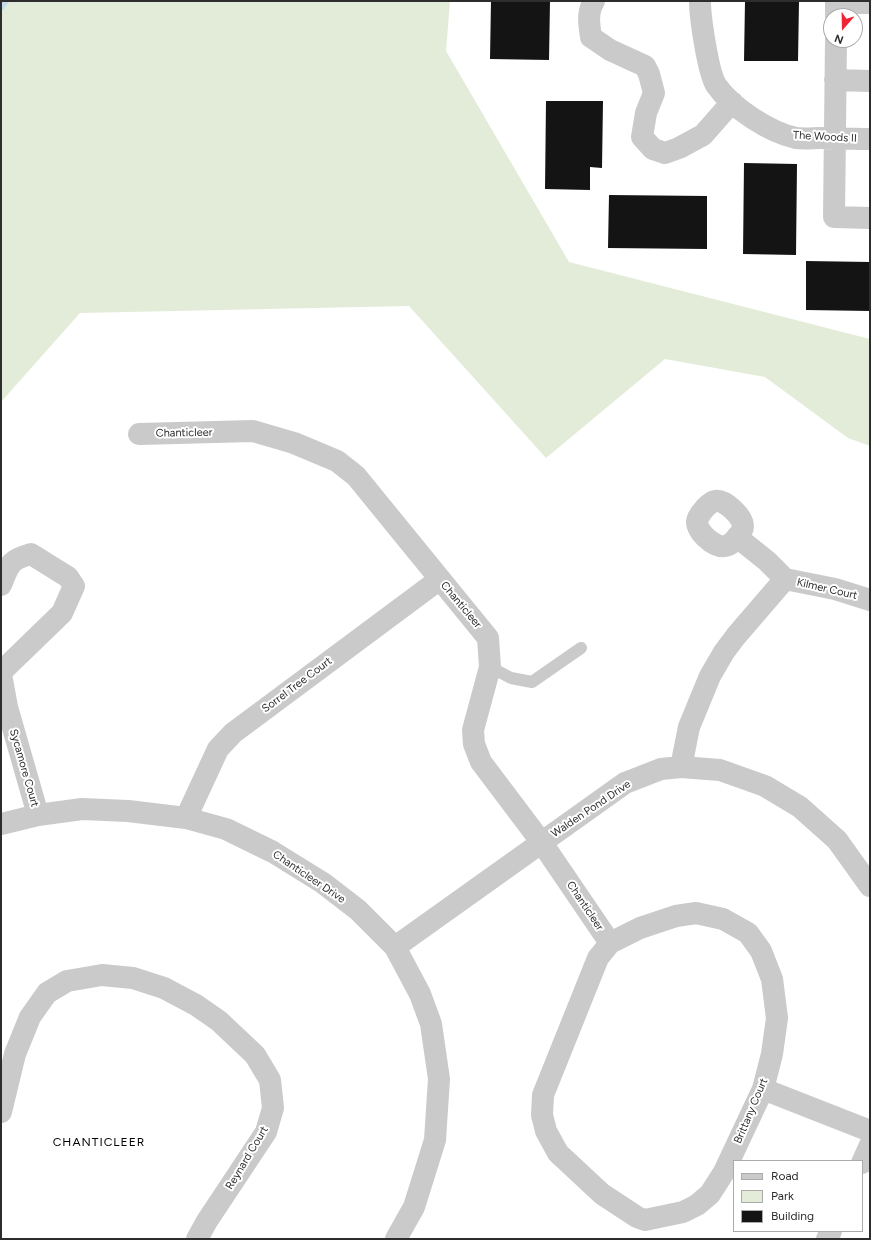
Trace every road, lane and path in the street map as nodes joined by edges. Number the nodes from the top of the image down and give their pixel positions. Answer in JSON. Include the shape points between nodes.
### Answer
{"nodes":[{"id":1,"x":594,"y":1,"type":"edge"},
{"id":2,"x":700,"y":1,"type":"edge"},
{"id":3,"x":870,"y":3,"type":"edge"},
{"id":4,"x":836,"y":8,"type":"edge"},
{"id":5,"x":836,"y":48,"type":"edge"},
{"id":6,"x":835,"y":80,"type":"junction"},
{"id":7,"x":870,"y":81,"type":"edge"},
{"id":8,"x":732,"y":102,"type":"junction"},
{"id":9,"x":835,"y":138,"type":"junction"},
{"id":10,"x":870,"y":139,"type":"edge"},
{"id":11,"x":870,"y":218,"type":"edge"},
{"id":12,"x":139,"y":434,"type":"dead end"},
{"id":13,"x":737,"y":537,"type":"dead end"},
{"id":14,"x":440,"y":579,"type":"junction"},
{"id":15,"x":785,"y":579,"type":"junction"},
{"id":16,"x":1,"y":585,"type":"edge"},
{"id":17,"x":870,"y":600,"type":"edge"},
{"id":18,"x":581,"y":648,"type":"dead end"},
{"id":19,"x":490,"y":666,"type":"junction"},
{"id":20,"x":1,"y":673,"type":"edge"},
{"id":21,"x":681,"y":767,"type":"junction"},
{"id":22,"x":38,"y":814,"type":"junction"},
{"id":23,"x":186,"y":818,"type":"junction"},
{"id":24,"x":1,"y":824,"type":"edge"},
{"id":25,"x":542,"y":843,"type":"junction"},
{"id":26,"x":870,"y":886,"type":"edge"},
{"id":27,"x":610,"y":943,"type":"junction"},
{"id":28,"x":395,"y":947,"type":"junction"},
{"id":29,"x":763,"y":1089,"type":"junction"},
{"id":30,"x":1,"y":1112,"type":"edge"},
{"id":31,"x":870,"y":1131,"type":"edge"},
{"id":32,"x":870,"y":1145,"type":"edge"},
{"id":33,"x":863,"y":1161,"type":"edge"},
{"id":34,"x":197,"y":1239,"type":"edge"},
{"id":35,"x":396,"y":1239,"type":"edge"}],
"edges":[{"from":1,"to":8,"type":"street","via":[[588,22],[591,37],[610,50],[645,66],[649,74],[654,93],[646,113],[642,137],[653,149],[665,153],[702,135]]},
{"from":2,"to":8,"type":"street","name":"The Woods II","via":[[700,17],[710,67],[716,84]]},
{"from":3,"to":4,"type":"street","via":[[836,3]]},
{"from":5,"to":6,"type":"street"},
{"from":6,"to":7,"type":"street"},
{"from":6,"to":9,"type":"street"},
{"from":8,"to":9,"type":"street","name":"The Woods II","via":[[755,120],[775,131],[797,138]]},
{"from":9,"to":10,"type":"street","name":"The Woods II"},
{"from":9,"to":11,"type":"street","via":[[834,217]]},
{"from":12,"to":14,"type":"street","name":"Chanticleer","via":[[253,432],[294,443],[337,461],[356,476]]},
{"from":13,"to":15,"type":"street"},
{"from":14,"to":19,"type":"street","name":"Chanticleer","via":[[488,638]]},
{"from":14,"to":23,"type":"street","name":"Sorrel Tree Court","via":[[232,733],[218,749]]},
{"from":15,"to":17,"type":"street","name":"Kilmer Court","via":[[835,589]]},
{"from":15,"to":21,"type":"street","via":[[736,636],[710,676],[690,727]]},
{"from":16,"to":20,"type":"street","via":[[8,568],[16,558],[31,554],[68,577],[74,586],[62,613]]},
{"from":18,"to":19,"type":"lane","via":[[532,682],[511,678]]},
{"from":19,"to":25,"type":"street","name":"Chanticleer","via":[[474,730],[474,744],[481,762]]},
{"from":20,"to":22,"type":"street","name":"Sycamore Court","via":[[7,707]]},
{"from":21,"to":25,"type":"street","name":"Walden Pond Drive","via":[[661,769],[625,783]]},
{"from":21,"to":26,"type":"street","name":"Walden Pond Drive","via":[[720,770],[765,786],[800,807],[837,840]]},
{"from":22,"to":23,"type":"street","name":"Chanticleer Drive","via":[[82,809]]},
{"from":22,"to":24,"type":"street","name":"Chanticleer Drive"},
{"from":23,"to":28,"type":"street","name":"Chanticleer Drive","via":[[226,829],[273,852],[323,883],[358,910]]},
{"from":25,"to":27,"type":"street","name":"Chanticleer"},
{"from":25,"to":28,"type":"street","name":"Walden Pond Drive"},
{"from":27,"to":29,"type":"street","name":"Brittany Court","via":[[640,928],[676,916],[696,913],[723,919],[748,933],[761,951],[772,979],[777,1018],[772,1054]]},
{"from":27,"to":29,"type":"street","name":"Brittany Court","via":[[598,958],[542,1095],[542,1115],[546,1131],[558,1153],[602,1194],[637,1217],[645,1220],[683,1212],[710,1194],[724,1172]]},
{"from":28,"to":35,"type":"street","name":"Chanticleer Drive","via":[[420,994],[431,1024],[439,1078],[435,1140],[414,1208]]},
{"from":29,"to":31,"type":"street"},
{"from":30,"to":34,"type":"street","name":"Reynard Court","via":[[14,1054],[30,1017],[47,993],[67,981],[102,975],[132,978],[164,988],[196,1005],[255,1055],[270,1080],[273,1108],[266,1132]]},
{"from":32,"to":33,"type":"street"}]}
